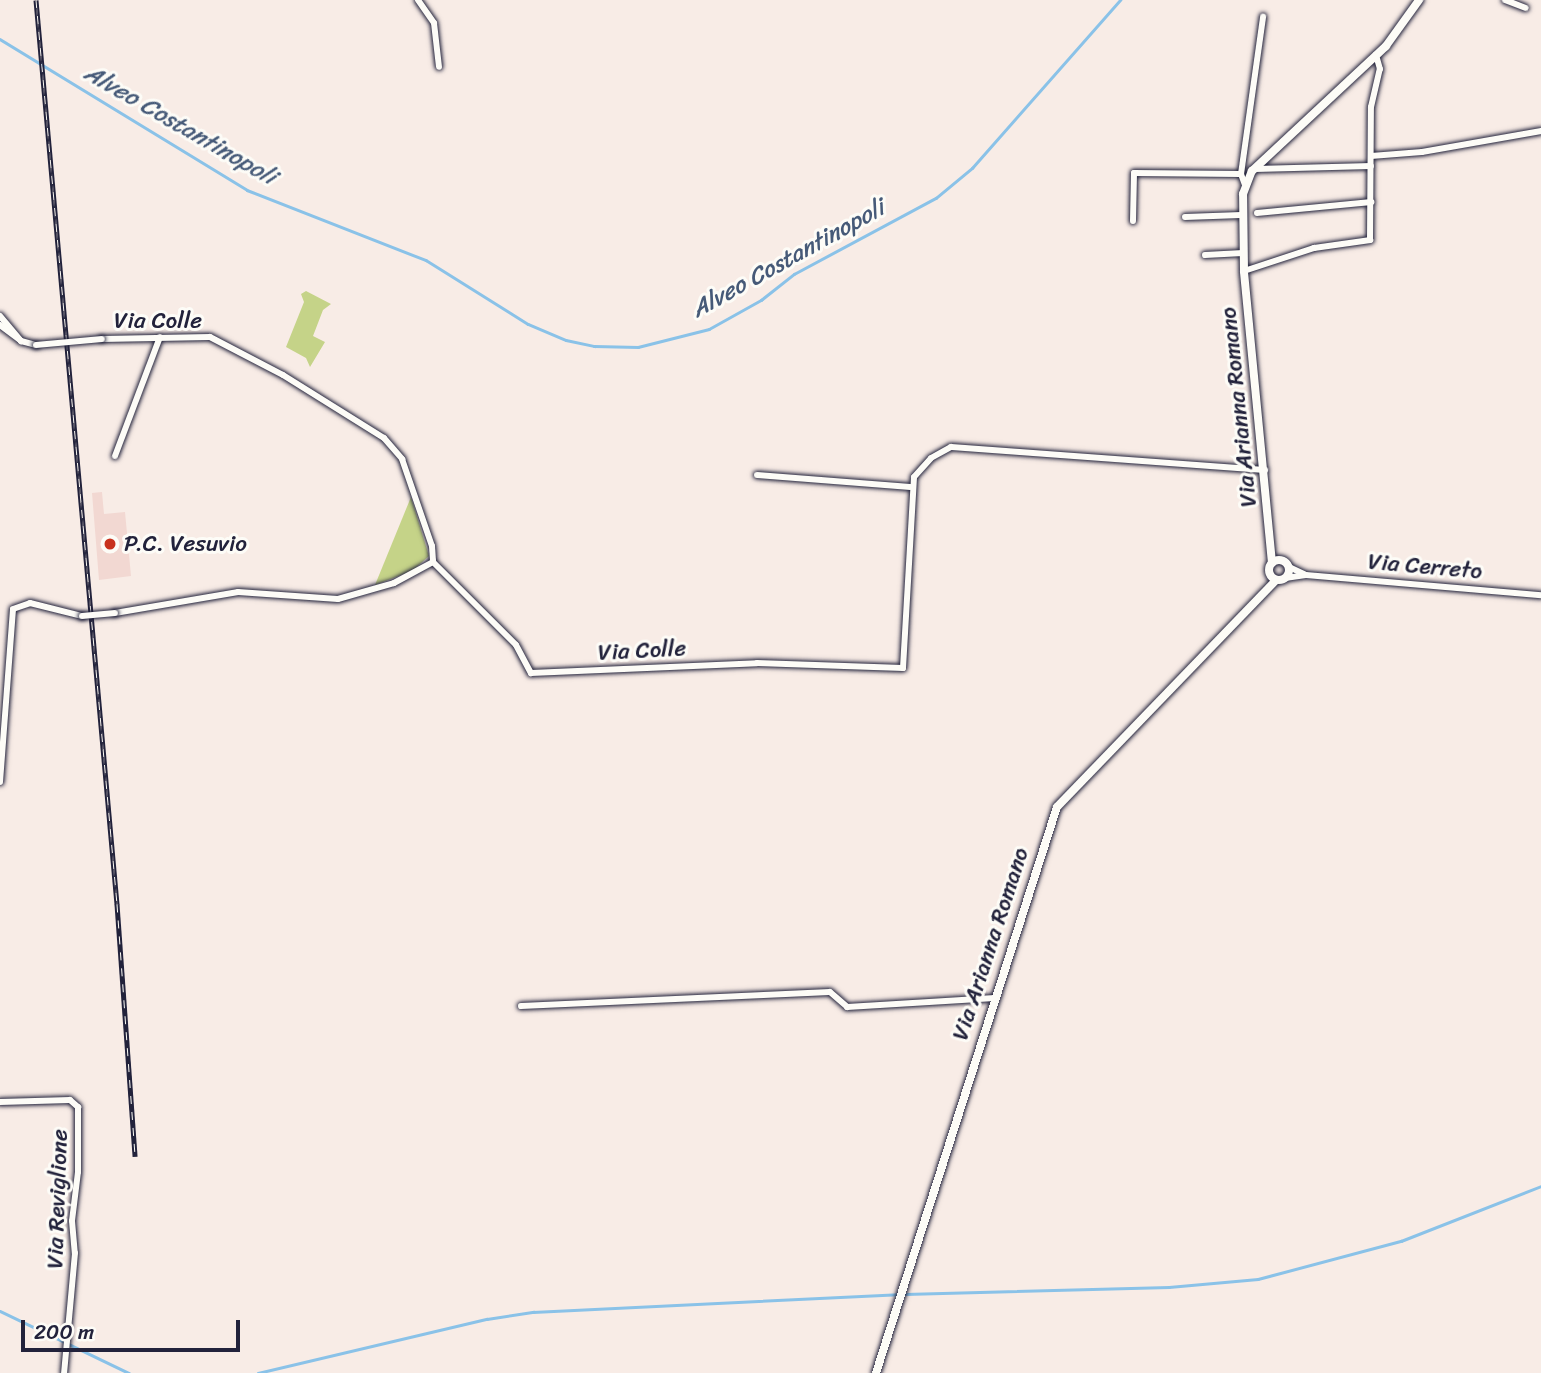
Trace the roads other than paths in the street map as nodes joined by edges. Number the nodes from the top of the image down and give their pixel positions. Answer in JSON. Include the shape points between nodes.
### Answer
{"nodes":[{"id":1,"x":418,"y":0,"type":"edge"},
{"id":2,"x":1419,"y":0,"type":"edge"},
{"id":3,"x":1505,"y":0,"type":"edge"},
{"id":4,"x":1526,"y":9,"type":"dead end"},
{"id":5,"x":1263,"y":16,"type":"dead end"},
{"id":6,"x":1376,"y":55,"type":"junction"},
{"id":7,"x":439,"y":67,"type":"dead end"},
{"id":8,"x":1541,"y":131,"type":"edge"},
{"id":9,"x":1371,"y":156,"type":"junction"},
{"id":10,"x":1371,"y":166,"type":"junction"},
{"id":11,"x":1255,"y":169,"type":"junction"},
{"id":12,"x":1241,"y":174,"type":"junction"},
{"id":13,"x":1245,"y":186,"type":"junction"},
{"id":14,"x":1371,"y":202,"type":"junction"},
{"id":15,"x":1257,"y":213,"type":"dead end"},
{"id":16,"x":1241,"y":215,"type":"junction"},
{"id":17,"x":1185,"y":217,"type":"dead end"},
{"id":18,"x":1133,"y":221,"type":"dead end"},
{"id":19,"x":1242,"y":253,"type":"junction"},
{"id":20,"x":1205,"y":255,"type":"dead end"},
{"id":21,"x":1244,"y":271,"type":"junction"},
{"id":22,"x":0,"y":316,"type":"edge"},
{"id":23,"x":0,"y":325,"type":"edge"},
{"id":24,"x":160,"y":337,"type":"junction"},
{"id":25,"x":21,"y":341,"type":"junction"},
{"id":26,"x":115,"y":456,"type":"dead end"},
{"id":27,"x":1265,"y":470,"type":"junction"},
{"id":28,"x":757,"y":475,"type":"dead end"},
{"id":29,"x":912,"y":487,"type":"junction"},
{"id":30,"x":1272,"y":538,"type":"junction"},
{"id":31,"x":433,"y":562,"type":"junction"},
{"id":32,"x":1286,"y":564,"type":"junction"},
{"id":33,"x":1270,"y":567,"type":"junction"},
{"id":34,"x":1306,"y":575,"type":"junction"},
{"id":35,"x":1281,"y":579,"type":"junction"},
{"id":36,"x":1258,"y":594,"type":"junction"},
{"id":37,"x":1541,"y":594,"type":"edge"},
{"id":38,"x":0,"y":782,"type":"edge"},
{"id":39,"x":995,"y":998,"type":"junction"},
{"id":40,"x":521,"y":1006,"type":"dead end"},
{"id":41,"x":0,"y":1102,"type":"edge"},
{"id":42,"x":64,"y":1373,"type":"edge"},
{"id":43,"x":876,"y":1373,"type":"edge"}],
"edges":[{"from":1,"to":7,"type":"street","via":[[434,23]]},
{"from":2,"to":6,"type":"street","name":"Via Arianna Romano"},
{"from":3,"to":4,"type":"street"},
{"from":5,"to":12,"type":"street"},
{"from":6,"to":9,"type":"street","via":[[1380,69],[1371,107]]},
{"from":6,"to":11,"type":"street","name":"Via Arianna Romano"},
{"from":8,"to":9,"type":"street"},
{"from":9,"to":10,"type":"street"},
{"from":10,"to":11,"type":"street"},
{"from":10,"to":14,"type":"street"},
{"from":11,"to":13,"type":"street","name":"Via Arianna Romano"},
{"from":12,"to":13,"type":"street"},
{"from":12,"to":18,"type":"street","via":[[1135,173]]},
{"from":13,"to":16,"type":"street","name":"Via Arianna Romano"},
{"from":14,"to":15,"type":"street"},
{"from":14,"to":21,"type":"street","via":[[1370,240],[1314,248]]},
{"from":16,"to":17,"type":"street"},
{"from":16,"to":19,"type":"street","name":"Via Arianna Romano"},
{"from":19,"to":20,"type":"street"},
{"from":19,"to":21,"type":"street","name":"Via Arianna Romano"},
{"from":21,"to":27,"type":"street","name":"Via Arianna Romano"},
{"from":22,"to":25,"type":"street"},
{"from":23,"to":25,"type":"street","name":"Via Colle"},
{"from":24,"to":25,"type":"street","name":"Via Colle","bridge":true,"via":[[36,345]]},
{"from":24,"to":26,"type":"street"},
{"from":24,"to":31,"type":"street","name":"Via Colle","via":[[201,336],[218,341],[384,438],[402,459],[432,546]]},
{"from":27,"to":29,"type":"street","via":[[951,447],[923,465]]},
{"from":27,"to":30,"type":"street","name":"Via Arianna Romano"},
{"from":28,"to":29,"type":"street"},
{"from":29,"to":31,"type":"street","name":"Via Colle","via":[[906,664],[899,670],[757,663],[531,673],[516,645]]},
{"from":30,"to":32,"type":"street","name":"Via Arianna Romano"},
{"from":30,"to":33,"type":"street","name":"Via Arianna Romano"},
{"from":31,"to":38,"type":"street","bridge":true,"via":[[394,583],[338,599],[238,592],[82,616],[62,615],[30,603],[13,609]]},
{"from":32,"to":33,"type":"street"},
{"from":32,"to":34,"type":"street","name":"Via Cerreto"},
{"from":32,"to":35,"type":"street"},
{"from":33,"to":35,"type":"street"},
{"from":33,"to":36,"type":"street","name":"Via Arianna Romano"},
{"from":34,"to":35,"type":"street","name":"Via Cerreto"},
{"from":34,"to":37,"type":"street","name":"Via Cerreto"},
{"from":35,"to":36,"type":"street","name":"Via Arianna Romano"},
{"from":36,"to":39,"type":"street","name":"Via Arianna Romano","via":[[1057,807]]},
{"from":39,"to":40,"type":"street","via":[[847,1007],[830,992]]},
{"from":39,"to":43,"type":"street","name":"Via Arianna Romano"},
{"from":41,"to":42,"type":"street","name":"Via Reviglione","via":[[70,1100],[78,1107],[72,1221],[75,1253]]}]}
